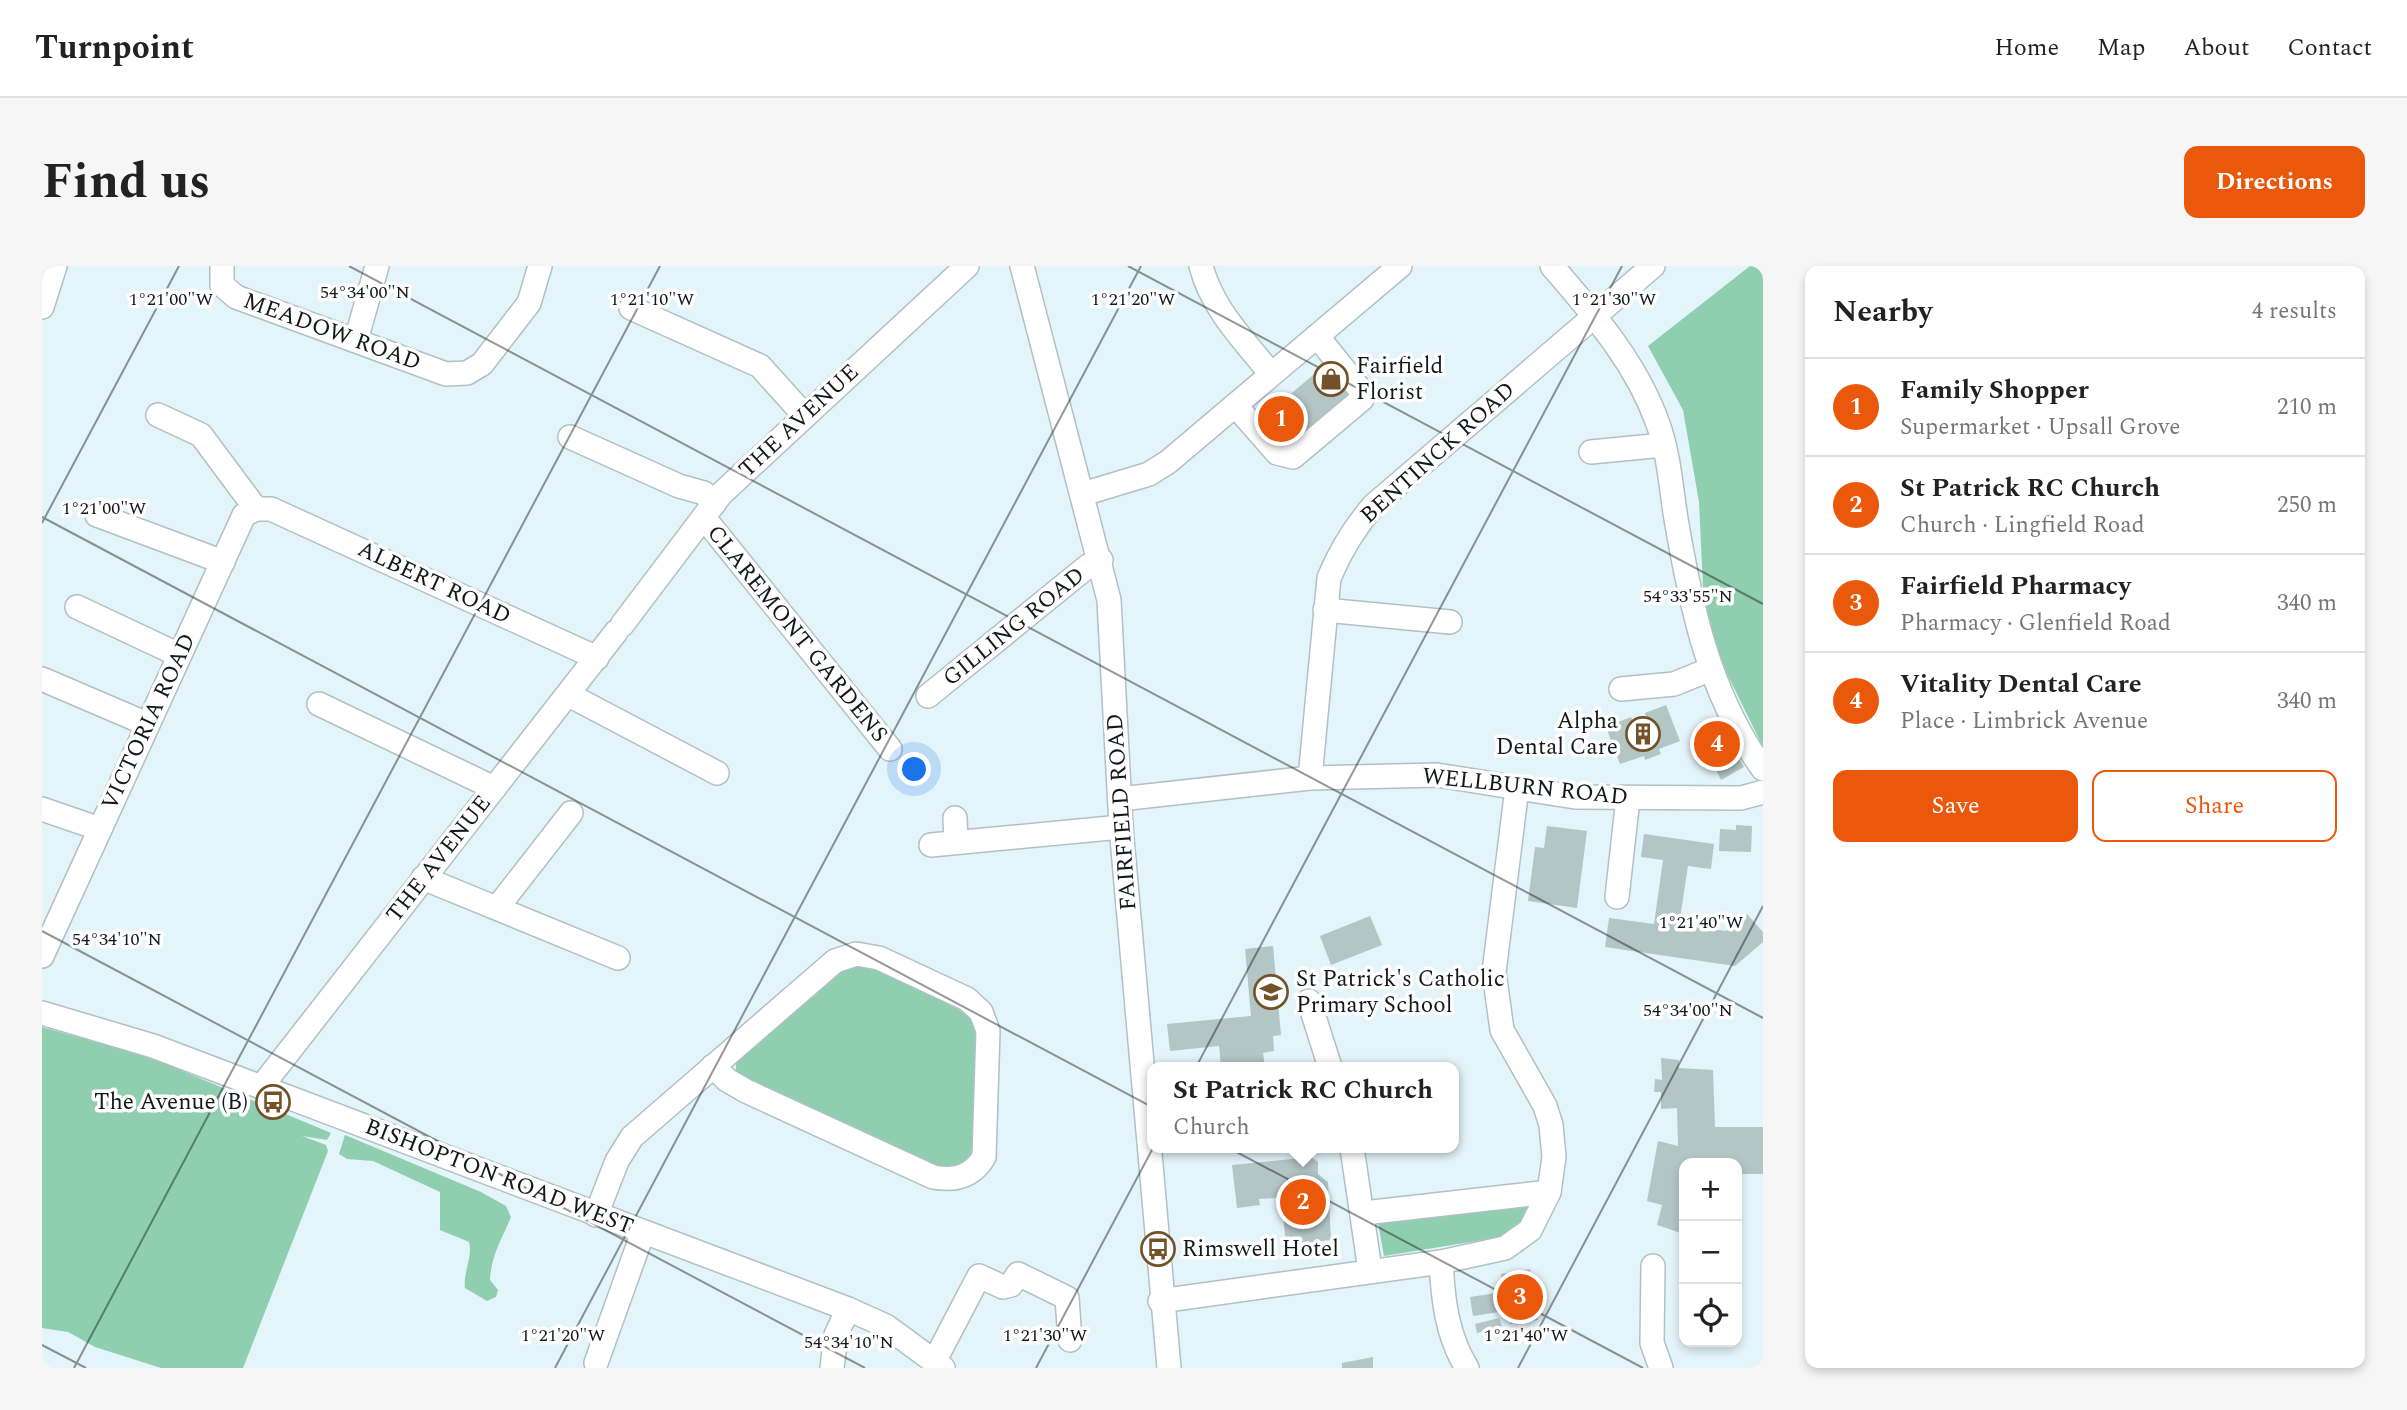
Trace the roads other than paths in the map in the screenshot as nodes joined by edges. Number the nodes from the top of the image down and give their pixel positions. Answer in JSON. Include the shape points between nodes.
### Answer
{"nodes":[{"id":1,"x":55,"y":266,"type":"edge"},
{"id":2,"x":377,"y":266,"type":"edge"},
{"id":3,"x":540,"y":266,"type":"edge"},
{"id":4,"x":967,"y":266,"type":"edge"},
{"id":5,"x":1022,"y":266,"type":"edge"},
{"id":6,"x":1201,"y":266,"type":"edge"},
{"id":7,"x":1400,"y":266,"type":"edge"},
{"id":8,"x":1552,"y":266,"type":"edge"},
{"id":9,"x":1653,"y":266,"type":"edge"},
{"id":10,"x":222,"y":275,"type":"edge"},
{"id":11,"x":43,"y":299,"type":"edge"},
{"id":12,"x":631,"y":308,"type":"dead end"},
{"id":13,"x":1595,"y":316,"type":"junction"},
{"id":14,"x":1317,"y":336,"type":"junction"},
{"id":15,"x":356,"y":340,"type":"junction"},
{"id":16,"x":1271,"y":374,"type":"junction"},
{"id":17,"x":1235,"y":405,"type":"junction"},
{"id":18,"x":158,"y":415,"type":"dead end"},
{"id":19,"x":805,"y":416,"type":"junction"},
{"id":20,"x":586,"y":437,"type":"dead end"},
{"id":21,"x":1663,"y":445,"type":"junction"},
{"id":22,"x":1591,"y":452,"type":"dead end"},
{"id":23,"x":1083,"y":495,"type":"junction"},
{"id":24,"x":263,"y":509,"type":"junction"},
{"id":25,"x":709,"y":512,"type":"junction"},
{"id":26,"x":97,"y":515,"type":"dead end"},
{"id":27,"x":1101,"y":560,"type":"junction"},
{"id":28,"x":223,"y":562,"type":"junction"},
{"id":29,"x":77,"y":607,"type":"dead end"},
{"id":30,"x":1325,"y":610,"type":"junction"},
{"id":31,"x":1450,"y":621,"type":"dead end"},
{"id":32,"x":179,"y":655,"type":"junction"},
{"id":33,"x":597,"y":659,"type":"junction"},
{"id":34,"x":1711,"y":669,"type":"junction"},
{"id":35,"x":42,"y":679,"type":"edge"},
{"id":36,"x":1621,"y":689,"type":"dead end"},
{"id":37,"x":569,"y":695,"type":"junction"},
{"id":38,"x":928,"y":696,"type":"dead end"},
{"id":39,"x":319,"y":705,"type":"dead end"},
{"id":40,"x":147,"y":724,"type":"junction"},
{"id":41,"x":890,"y":749,"type":"dead end"},
{"id":42,"x":1763,"y":768,"type":"edge"},
{"id":43,"x":717,"y":773,"type":"dead end"},
{"id":44,"x":1310,"y":778,"type":"junction"},
{"id":45,"x":494,"y":788,"type":"junction"},
{"id":46,"x":1517,"y":788,"type":"junction"},
{"id":47,"x":1763,"y":792,"type":"edge"},
{"id":48,"x":1628,"y":798,"type":"junction"},
{"id":49,"x":1120,"y":799,"type":"junction"},
{"id":50,"x":42,"y":808,"type":"edge"},
{"id":51,"x":571,"y":813,"type":"dead end"},
{"id":52,"x":955,"y":818,"type":"dead end"},
{"id":53,"x":1121,"y":827,"type":"junction"},
{"id":54,"x":100,"y":829,"type":"junction"},
{"id":55,"x":956,"y":842,"type":"junction"},
{"id":56,"x":931,"y":845,"type":"dead end"},
{"id":57,"x":423,"y":878,"type":"junction"},
{"id":58,"x":1617,"y":897,"type":"dead end"},
{"id":59,"x":497,"y":908,"type":"junction"},
{"id":60,"x":42,"y":956,"type":"edge"},
{"id":61,"x":618,"y":958,"type":"dead end"},
{"id":62,"x":1308,"y":1001,"type":"dead end"},
{"id":63,"x":42,"y":1013,"type":"edge"},
{"id":64,"x":1328,"y":1062,"type":"edge"},
{"id":65,"x":713,"y":1066,"type":"junction"},
{"id":66,"x":262,"y":1086,"type":"junction"},
{"id":67,"x":1147,"y":1143,"type":"edge"},
{"id":68,"x":1148,"y":1153,"type":"edge"},
{"id":69,"x":1353,"y":1153,"type":"edge"},
{"id":70,"x":1549,"y":1192,"type":"junction"},
{"id":71,"x":1364,"y":1213,"type":"junction"},
{"id":72,"x":596,"y":1215,"type":"junction"},
{"id":73,"x":643,"y":1232,"type":"junction"},
{"id":74,"x":1441,"y":1262,"type":"junction"},
{"id":75,"x":1653,"y":1266,"type":"dead end"},
{"id":76,"x":1370,"y":1270,"type":"junction"},
{"id":77,"x":1160,"y":1301,"type":"junction"},
{"id":78,"x":848,"y":1309,"type":"junction"},
{"id":79,"x":1070,"y":1340,"type":"dead end"},
{"id":80,"x":604,"y":1356,"type":"edge"},
{"id":81,"x":939,"y":1365,"type":"edge"},
{"id":82,"x":832,"y":1368,"type":"edge"},
{"id":83,"x":1169,"y":1368,"type":"edge"},
{"id":84,"x":1467,"y":1368,"type":"edge"},
{"id":85,"x":1661,"y":1368,"type":"edge"}],
"edges":[{"from":1,"to":11,"type":"street"},
{"from":2,"to":15,"type":"street"},
{"from":3,"to":15,"type":"street","name":"MEADOW ROAD","via":[[529,303],[482,364],[467,373],[446,374]]},
{"from":4,"to":19,"type":"street","name":"THE AVENUE"},
{"from":5,"to":23,"type":"street","name":"FAIRFIELD ROAD"},
{"from":6,"to":16,"type":"street","via":[[1219,310]]},
{"from":7,"to":14,"type":"street"},
{"from":8,"to":13,"type":"street"},
{"from":9,"to":13,"type":"street","name":"BENTINCK ROAD"},
{"from":10,"to":15,"type":"street","name":"MEADOW ROAD","via":[[236,297]]},
{"from":12,"to":19,"type":"street","via":[[760,366]]},
{"from":13,"to":21,"type":"street","via":[[1646,394]]},
{"from":13,"to":30,"type":"street","name":"BENTINCK ROAD","via":[[1374,505],[1341,549],[1329,578]]},
{"from":14,"to":16,"type":"street"},
{"from":14,"to":17,"type":"street","via":[[1362,399],[1293,457],[1277,453]]},
{"from":16,"to":17,"type":"street"},
{"from":17,"to":23,"type":"street","via":[[1149,474]]},
{"from":18,"to":24,"type":"street","via":[[201,435]]},
{"from":19,"to":25,"type":"street","name":"THE AVENUE"},
{"from":20,"to":25,"type":"street","via":[[678,486],[692,488]]},
{"from":21,"to":22,"type":"street"},
{"from":21,"to":34,"type":"street","via":[[1690,605]]},
{"from":23,"to":27,"type":"street","name":"FAIRFIELD ROAD"},
{"from":24,"to":28,"type":"street","name":"VICTORIA ROAD","via":[[244,515]]},
{"from":24,"to":33,"type":"street","name":"ALBERT ROAD"},
{"from":25,"to":33,"type":"street","name":"THE AVENUE"},
{"from":25,"to":41,"type":"street","name":"CLAREMONT GARDENS"},
{"from":26,"to":28,"type":"street"},
{"from":27,"to":38,"type":"street","name":"GILLING ROAD"},
{"from":27,"to":49,"type":"street","name":"FAIRFIELD ROAD","via":[[1109,600]]},
{"from":28,"to":32,"type":"street","name":"VICTORIA ROAD"},
{"from":29,"to":32,"type":"street"},
{"from":30,"to":31,"type":"street"},
{"from":30,"to":44,"type":"street","name":"BENTINCK ROAD"},
{"from":32,"to":40,"type":"street","name":"VICTORIA ROAD"},
{"from":33,"to":37,"type":"street","name":"THE AVENUE"},
{"from":34,"to":36,"type":"street","via":[[1674,684]]},
{"from":34,"to":42,"type":"street"},
{"from":35,"to":40,"type":"street"},
{"from":37,"to":43,"type":"street"},
{"from":37,"to":45,"type":"street","name":"THE AVENUE"},
{"from":39,"to":45,"type":"street"},
{"from":40,"to":54,"type":"street","name":"VICTORIA ROAD"},
{"from":44,"to":46,"type":"street","name":"WELLBURN ROAD","via":[[1437,775]]},
{"from":44,"to":49,"type":"street","name":"WELLBURN ROAD"},
{"from":45,"to":57,"type":"street","name":"THE AVENUE"},
{"from":46,"to":48,"type":"street","name":"WELLBURN ROAD","via":[[1576,797]]},
{"from":46,"to":70,"type":"street","via":[[1494,972],[1502,1030],[1551,1125],[1554,1157]]},
{"from":47,"to":48,"type":"street","name":"WELLBURN ROAD","via":[[1741,798]]},
{"from":48,"to":58,"type":"street"},
{"from":49,"to":53,"type":"street","name":"FAIRFIELD ROAD"},
{"from":50,"to":54,"type":"street"},
{"from":51,"to":59,"type":"street"},
{"from":52,"to":55,"type":"street"},
{"from":53,"to":55,"type":"street"},
{"from":53,"to":67,"type":"street","name":"FAIRFIELD ROAD"},
{"from":54,"to":60,"type":"street","name":"VICTORIA ROAD"},
{"from":55,"to":56,"type":"street"},
{"from":57,"to":59,"type":"street"},
{"from":57,"to":66,"type":"street","name":"THE AVENUE"},
{"from":59,"to":61,"type":"street"},
{"from":62,"to":64,"type":"street"},
{"from":63,"to":66,"type":"street","name":"BISHOPTON ROAD WEST","via":[[153,1046]]},
{"from":65,"to":65,"type":"street","via":[[835,961],[856,954],[879,958],[967,999],[986,1021],[984,1157],[966,1176],[951,1180],[933,1177],[746,1091]]},
{"from":65,"to":72,"type":"street","via":[[632,1137],[617,1161]]},
{"from":66,"to":72,"type":"street","name":"BISHOPTON ROAD WEST"},
{"from":68,"to":77,"type":"street","name":"FAIRFIELD ROAD"},
{"from":69,"to":71,"type":"street"},
{"from":70,"to":71,"type":"street"},
{"from":70,"to":74,"type":"street","via":[[1530,1230],[1505,1248]]},
{"from":71,"to":76,"type":"street"},
{"from":72,"to":73,"type":"street","name":"BISHOPTON ROAD WEST"},
{"from":73,"to":78,"type":"street","name":"BISHOPTON ROAD WEST"},
{"from":73,"to":80,"type":"street"},
{"from":74,"to":76,"type":"street"},
{"from":74,"to":84,"type":"street","via":[[1444,1304],[1455,1349]]},
{"from":75,"to":85,"type":"street","via":[[1652,1343]]},
{"from":76,"to":77,"type":"street"},
{"from":77,"to":83,"type":"street","name":"FAIRFIELD ROAD"},
{"from":78,"to":81,"type":"street","name":"BISHOPTON ROAD WEST","via":[[886,1326]]},
{"from":78,"to":82,"type":"street","via":[[836,1335]]},
{"from":79,"to":81,"type":"street","via":[[1067,1298],[1018,1274],[1011,1285],[1003,1287],[979,1276]]}]}
